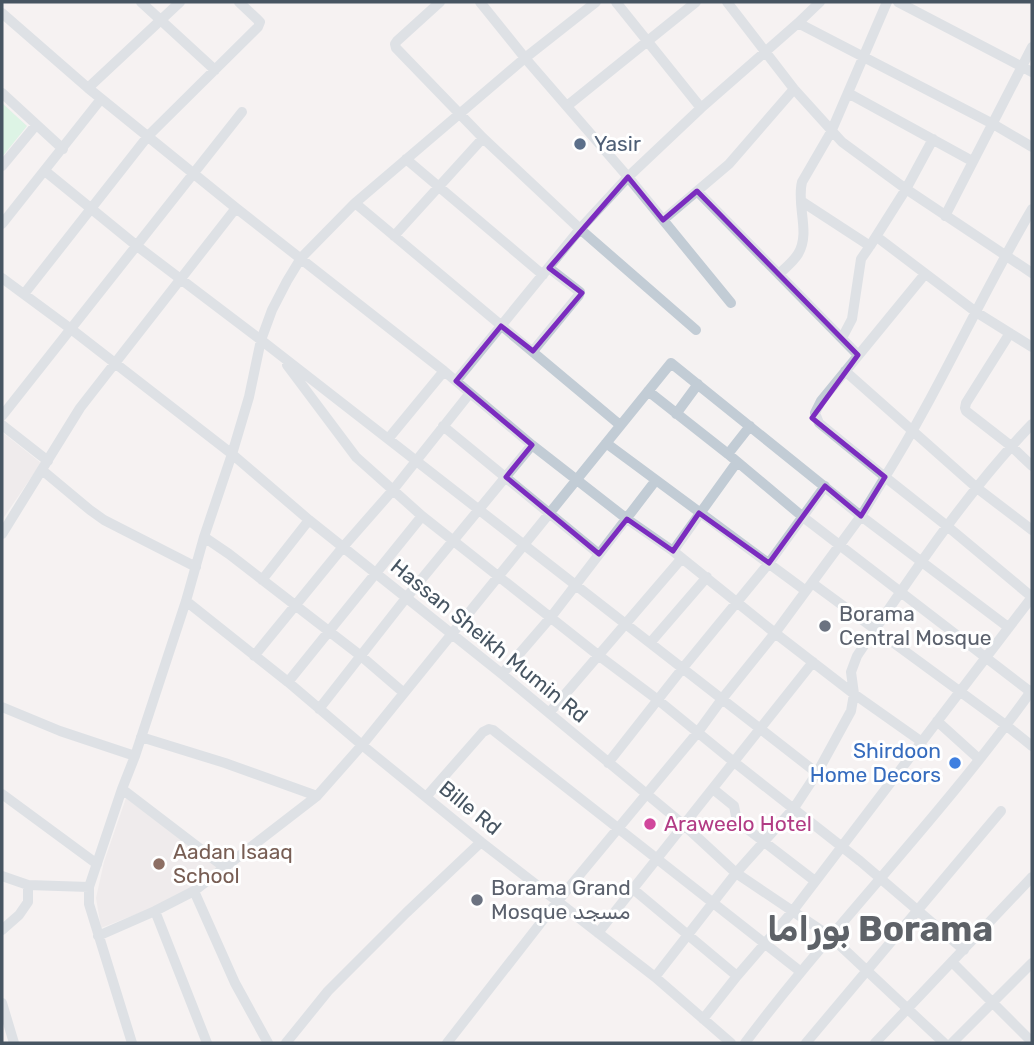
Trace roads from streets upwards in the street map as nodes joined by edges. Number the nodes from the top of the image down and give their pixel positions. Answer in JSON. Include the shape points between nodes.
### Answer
{"nodes":[{"id":1,"x":141,"y":2,"type":"edge"},
{"id":2,"x":180,"y":2,"type":"edge"},
{"id":3,"x":239,"y":2,"type":"edge"},
{"id":4,"x":440,"y":2,"type":"edge"},
{"id":5,"x":596,"y":2,"type":"edge"},
{"id":6,"x":616,"y":2,"type":"edge"},
{"id":7,"x":696,"y":2,"type":"edge"},
{"id":8,"x":727,"y":2,"type":"edge"},
{"id":9,"x":820,"y":2,"type":"edge"},
{"id":10,"x":887,"y":2,"type":"edge"},
{"id":11,"x":898,"y":2,"type":"edge"},
{"id":12,"x":487,"y":4,"type":"edge"},
{"id":13,"x":2,"y":13,"type":"edge"},
{"id":14,"x":161,"y":20,"type":"junction"},
{"id":15,"x":798,"y":23,"type":"junction"},
{"id":16,"x":647,"y":40,"type":"junction"},
{"id":17,"x":1032,"y":47,"type":"edge"},
{"id":18,"x":765,"y":52,"type":"junction"},
{"id":19,"x":525,"y":58,"type":"junction"},
{"id":20,"x":863,"y":58,"type":"junction"},
{"id":21,"x":1028,"y":69,"type":"edge"},
{"id":22,"x":215,"y":70,"type":"junction"},
{"id":23,"x":88,"y":89,"type":"junction"},
{"id":24,"x":794,"y":89,"type":"junction"},
{"id":25,"x":2,"y":93,"type":"edge"},
{"id":26,"x":848,"y":93,"type":"junction"},
{"id":27,"x":102,"y":99,"type":"junction"},
{"id":28,"x":567,"y":106,"type":"junction"},
{"id":29,"x":701,"y":108,"type":"junction"},
{"id":30,"x":242,"y":112,"type":"dead end"},
{"id":31,"x":460,"y":114,"type":"junction"},
{"id":32,"x":993,"y":124,"type":"junction"},
{"id":33,"x":36,"y":125,"type":"junction"},
{"id":34,"x":831,"y":132,"type":"junction"},
{"id":35,"x":148,"y":136,"type":"junction"},
{"id":36,"x":483,"y":138,"type":"junction"},
{"id":37,"x":933,"y":139,"type":"junction"},
{"id":38,"x":1032,"y":147,"type":"edge"},
{"id":39,"x":63,"y":149,"type":"junction"},
{"id":40,"x":406,"y":159,"type":"junction"},
{"id":41,"x":972,"y":161,"type":"junction"},
{"id":42,"x":2,"y":166,"type":"edge"},
{"id":43,"x":45,"y":171,"type":"junction"},
{"id":44,"x":192,"y":173,"type":"junction"},
{"id":45,"x":628,"y":177,"type":"junction"},
{"id":46,"x":438,"y":187,"type":"junction"},
{"id":47,"x":906,"y":189,"type":"junction"},
{"id":48,"x":697,"y":191,"type":"junction"},
{"id":49,"x":801,"y":201,"type":"junction"},
{"id":50,"x":355,"y":203,"type":"junction"},
{"id":51,"x":236,"y":208,"type":"junction"},
{"id":52,"x":90,"y":209,"type":"junction"},
{"id":53,"x":1032,"y":209,"type":"edge"},
{"id":54,"x":945,"y":216,"type":"junction"},
{"id":55,"x":663,"y":220,"type":"junction"},
{"id":56,"x":2,"y":224,"type":"edge"},
{"id":57,"x":580,"y":229,"type":"junction"},
{"id":58,"x":394,"y":236,"type":"junction"},
{"id":59,"x":874,"y":241,"type":"junction"},
{"id":60,"x":137,"y":246,"type":"junction"},
{"id":61,"x":1004,"y":256,"type":"junction"},
{"id":62,"x":301,"y":258,"type":"junction"},
{"id":63,"x":546,"y":271,"type":"junction"},
{"id":64,"x":1032,"y":273,"type":"edge"},
{"id":65,"x":779,"y":274,"type":"junction"},
{"id":66,"x":925,"y":274,"type":"junction"},
{"id":67,"x":2,"y":278,"type":"edge"},
{"id":68,"x":181,"y":278,"type":"junction"},
{"id":69,"x":24,"y":294,"type":"junction"},
{"id":70,"x":731,"y":303,"type":"dead end"},
{"id":71,"x":976,"y":312,"type":"junction"},
{"id":72,"x":501,"y":326,"type":"junction"},
{"id":73,"x":71,"y":329,"type":"junction"},
{"id":74,"x":696,"y":330,"type":"dead end"},
{"id":75,"x":1010,"y":333,"type":"junction"},
{"id":76,"x":842,"y":338,"type":"junction"},
{"id":77,"x":261,"y":340,"type":"junction"},
{"id":78,"x":1032,"y":347,"type":"edge"},
{"id":79,"x":533,"y":351,"type":"junction"},
{"id":80,"x":279,"y":354,"type":"junction"},
{"id":81,"x":858,"y":355,"type":"junction"},
{"id":82,"x":115,"y":362,"type":"junction"},
{"id":83,"x":444,"y":371,"type":"junction"},
{"id":84,"x":845,"y":371,"type":"junction"},
{"id":85,"x":456,"y":382,"type":"junction"},
{"id":86,"x":698,"y":384,"type":"junction"},
{"id":87,"x":648,"y":391,"type":"junction"},
{"id":88,"x":470,"y":393,"type":"junction"},
{"id":89,"x":676,"y":414,"type":"junction"},
{"id":90,"x":2,"y":416,"type":"edge"},
{"id":91,"x":1032,"y":424,"type":"edge"},
{"id":92,"x":2,"y":425,"type":"edge"},
{"id":93,"x":620,"y":425,"type":"junction"},
{"id":94,"x":443,"y":426,"type":"junction"},
{"id":95,"x":750,"y":426,"type":"junction"},
{"id":96,"x":913,"y":432,"type":"junction"},
{"id":97,"x":388,"y":439,"type":"junction"},
{"id":98,"x":606,"y":443,"type":"junction"},
{"id":99,"x":532,"y":445,"type":"junction"},
{"id":100,"x":1011,"y":446,"type":"junction"},
{"id":101,"x":232,"y":454,"type":"junction"},
{"id":102,"x":728,"y":454,"type":"junction"},
{"id":103,"x":416,"y":461,"type":"junction"},
{"id":104,"x":737,"y":462,"type":"junction"},
{"id":105,"x":45,"y":466,"type":"junction"},
{"id":106,"x":1032,"y":466,"type":"edge"},
{"id":107,"x":506,"y":477,"type":"junction"},
{"id":108,"x":885,"y":477,"type":"junction"},
{"id":109,"x":576,"y":480,"type":"junction"},
{"id":110,"x":656,"y":480,"type":"junction"},
{"id":111,"x":825,"y":486,"type":"junction"},
{"id":112,"x":977,"y":488,"type":"junction"},
{"id":113,"x":393,"y":491,"type":"junction"},
{"id":114,"x":479,"y":510,"type":"junction"},
{"id":115,"x":550,"y":513,"type":"junction"},
{"id":116,"x":699,"y":513,"type":"junction"},
{"id":117,"x":422,"y":516,"type":"junction"},
{"id":118,"x":861,"y":516,"type":"junction"},
{"id":119,"x":803,"y":517,"type":"junction"},
{"id":120,"x":626,"y":519,"type":"junction"},
{"id":121,"x":309,"y":520,"type":"junction"},
{"id":122,"x":947,"y":526,"type":"junction"},
{"id":123,"x":1032,"y":530,"type":"edge"},
{"id":124,"x":2,"y":534,"type":"edge"},
{"id":125,"x":204,"y":537,"type":"junction"},
{"id":126,"x":454,"y":540,"type":"junction"},
{"id":127,"x":524,"y":545,"type":"junction"},
{"id":128,"x":840,"y":546,"type":"junction"},
{"id":129,"x":343,"y":547,"type":"junction"},
{"id":130,"x":673,"y":551,"type":"junction"},
{"id":131,"x":599,"y":554,"type":"junction"},
{"id":132,"x":682,"y":558,"type":"junction"},
{"id":133,"x":769,"y":563,"type":"junction"},
{"id":134,"x":922,"y":563,"type":"junction"},
{"id":135,"x":196,"y":567,"type":"junction"},
{"id":136,"x":375,"y":573,"type":"junction"},
{"id":137,"x":499,"y":576,"type":"junction"},
{"id":138,"x":707,"y":577,"type":"junction"},
{"id":139,"x":262,"y":580,"type":"junction"},
{"id":140,"x":575,"y":585,"type":"junction"},
{"id":141,"x":809,"y":587,"type":"junction"},
{"id":142,"x":900,"y":592,"type":"junction"},
{"id":143,"x":407,"y":598,"type":"junction"},
{"id":144,"x":1032,"y":599,"type":"edge"},
{"id":145,"x":186,"y":601,"type":"junction"},
{"id":146,"x":737,"y":602,"type":"junction"},
{"id":147,"x":295,"y":606,"type":"junction"},
{"id":148,"x":551,"y":617,"type":"junction"},
{"id":149,"x":625,"y":624,"type":"junction"},
{"id":150,"x":1008,"y":627,"type":"junction"},
{"id":151,"x":875,"y":629,"type":"junction"},
{"id":152,"x":329,"y":631,"type":"junction"},
{"id":153,"x":775,"y":634,"type":"junction"},
{"id":154,"x":451,"y":635,"type":"junction"},
{"id":155,"x":649,"y":643,"type":"junction"},
{"id":156,"x":598,"y":655,"type":"junction"},
{"id":157,"x":254,"y":656,"type":"junction"},
{"id":158,"x":361,"y":656,"type":"junction"},
{"id":159,"x":987,"y":657,"type":"junction"},
{"id":160,"x":813,"y":662,"type":"junction"},
{"id":161,"x":682,"y":669,"type":"junction"},
{"id":162,"x":502,"y":674,"type":"junction"},
{"id":163,"x":288,"y":682,"type":"junction"},
{"id":164,"x":960,"y":691,"type":"junction"},
{"id":165,"x":1032,"y":692,"type":"edge"},
{"id":166,"x":404,"y":693,"type":"junction"},
{"id":167,"x":854,"y":694,"type":"junction"},
{"id":168,"x":658,"y":699,"type":"junction"},
{"id":169,"x":722,"y":699,"type":"junction"},
{"id":170,"x":2,"y":707,"type":"edge"},
{"id":171,"x":319,"y":709,"type":"junction"},
{"id":172,"x":549,"y":713,"type":"junction"},
{"id":173,"x":937,"y":721,"type":"junction"},
{"id":174,"x":1007,"y":726,"type":"junction"},
{"id":175,"x":760,"y":729,"type":"junction"},
{"id":176,"x":698,"y":732,"type":"junction"},
{"id":177,"x":141,"y":737,"type":"junction"},
{"id":178,"x":922,"y":742,"type":"junction"},
{"id":179,"x":362,"y":745,"type":"junction"},
{"id":180,"x":1032,"y":746,"type":"edge"},
{"id":181,"x":135,"y":756,"type":"junction"},
{"id":182,"x":979,"y":760,"type":"junction"},
{"id":183,"x":734,"y":762,"type":"junction"},
{"id":184,"x":608,"y":763,"type":"junction"},
{"id":185,"x":817,"y":774,"type":"junction"},
{"id":186,"x":122,"y":789,"type":"junction"},
{"id":187,"x":713,"y":789,"type":"junction"},
{"id":188,"x":2,"y":794,"type":"edge"},
{"id":189,"x":646,"y":795,"type":"junction"},
{"id":190,"x":317,"y":796,"type":"junction"},
{"id":191,"x":426,"y":797,"type":"junction"},
{"id":192,"x":793,"y":808,"type":"junction"},
{"id":193,"x":1001,"y":811,"type":"dead end"},
{"id":194,"x":684,"y":825,"type":"junction"},
{"id":195,"x":618,"y":828,"type":"junction"},
{"id":196,"x":765,"y":841,"type":"junction"},
{"id":197,"x":481,"y":842,"type":"junction"},
{"id":198,"x":841,"y":847,"type":"junction"},
{"id":199,"x":656,"y":860,"type":"junction"},
{"id":200,"x":97,"y":864,"type":"junction"},
{"id":201,"x":224,"y":867,"type":"junction"},
{"id":202,"x":736,"y":873,"type":"junction"},
{"id":203,"x":2,"y":876,"type":"edge"},
{"id":204,"x":1032,"y":877,"type":"edge"},
{"id":205,"x":882,"y":878,"type":"junction"},
{"id":206,"x":815,"y":881,"type":"junction"},
{"id":207,"x":29,"y":885,"type":"junction"},
{"id":208,"x":89,"y":887,"type":"junction"},
{"id":209,"x":633,"y":889,"type":"junction"},
{"id":210,"x":194,"y":891,"type":"junction"},
{"id":211,"x":557,"y":902,"type":"junction"},
{"id":212,"x":712,"y":903,"type":"junction"},
{"id":213,"x":918,"y":910,"type":"junction"},
{"id":214,"x":155,"y":911,"type":"junction"},
{"id":215,"x":792,"y":912,"type":"junction"},
{"id":216,"x":2,"y":930,"type":"edge"},
{"id":217,"x":598,"y":933,"type":"junction"},
{"id":218,"x":687,"y":934,"type":"junction"},
{"id":219,"x":98,"y":936,"type":"junction"},
{"id":220,"x":831,"y":937,"type":"junction"},
{"id":221,"x":765,"y":944,"type":"junction"},
{"id":222,"x":964,"y":950,"type":"junction"},
{"id":223,"x":952,"y":962,"type":"junction"},
{"id":224,"x":1032,"y":963,"type":"edge"},
{"id":225,"x":867,"y":970,"type":"junction"},
{"id":226,"x":801,"y":972,"type":"junction"},
{"id":227,"x":654,"y":976,"type":"junction"},
{"id":228,"x":737,"y":976,"type":"junction"},
{"id":229,"x":2,"y":1003,"type":"edge"},
{"id":230,"x":992,"y":1003,"type":"junction"},
{"id":231,"x":908,"y":1009,"type":"junction"},
{"id":232,"x":703,"y":1019,"type":"junction"},
{"id":233,"x":1032,"y":1042,"type":"edge"},
{"id":234,"x":14,"y":1043,"type":"edge"},
{"id":235,"x":132,"y":1043,"type":"edge"},
{"id":236,"x":207,"y":1043,"type":"edge"},
{"id":237,"x":268,"y":1043,"type":"edge"},
{"id":238,"x":286,"y":1043,"type":"edge"},
{"id":239,"x":447,"y":1043,"type":"edge"},
{"id":240,"x":731,"y":1043,"type":"edge"},
{"id":241,"x":745,"y":1043,"type":"edge"},
{"id":242,"x":806,"y":1043,"type":"edge"},
{"id":243,"x":875,"y":1043,"type":"edge"},
{"id":244,"x":944,"y":1043,"type":"edge"},
{"id":245,"x":951,"y":1043,"type":"edge"}],
"edges":[{"from":1,"to":14,"type":"street"},
{"from":2,"to":14,"type":"street"},
{"from":3,"to":22,"type":"street","via":[[259,25]]},
{"from":4,"to":31,"type":"street","via":[[395,44]]},
{"from":5,"to":19,"type":"street"},
{"from":6,"to":16,"type":"street"},
{"from":7,"to":16,"type":"street"},
{"from":8,"to":18,"type":"street"},
{"from":9,"to":15,"type":"street"},
{"from":10,"to":20,"type":"street"},
{"from":11,"to":21,"type":"street"},
{"from":12,"to":19,"type":"street"},
{"from":13,"to":23,"type":"street"},
{"from":14,"to":22,"type":"street"},
{"from":14,"to":23,"type":"street"},
{"from":15,"to":18,"type":"street"},
{"from":15,"to":20,"type":"street"},
{"from":16,"to":28,"type":"street"},
{"from":16,"to":29,"type":"street"},
{"from":17,"to":21,"type":"street"},
{"from":18,"to":24,"type":"street"},
{"from":18,"to":29,"type":"street"},
{"from":19,"to":28,"type":"street"},
{"from":19,"to":31,"type":"street"},
{"from":20,"to":26,"type":"street"},
{"from":20,"to":32,"type":"street"},
{"from":21,"to":32,"type":"street"},
{"from":22,"to":35,"type":"street"},
{"from":23,"to":27,"type":"street"},
{"from":24,"to":34,"type":"street"},
{"from":24,"to":48,"type":"street","via":[[729,164]]},
{"from":25,"to":33,"type":"street"},
{"from":26,"to":34,"type":"street"},
{"from":26,"to":37,"type":"street"},
{"from":27,"to":35,"type":"street"},
{"from":27,"to":39,"type":"street"},
{"from":28,"to":45,"type":"street"},
{"from":29,"to":45,"type":"street"},
{"from":30,"to":44,"type":"street"},
{"from":31,"to":36,"type":"street"},
{"from":31,"to":40,"type":"street"},
{"from":32,"to":38,"type":"street"},
{"from":32,"to":41,"type":"street"},
{"from":33,"to":39,"type":"street"},
{"from":33,"to":42,"type":"street"},
{"from":34,"to":47,"type":"street"},
{"from":34,"to":49,"type":"street","via":[[802,183]]},
{"from":35,"to":44,"type":"street"},
{"from":35,"to":52,"type":"street"},
{"from":36,"to":46,"type":"street"},
{"from":36,"to":57,"type":"street"},
{"from":37,"to":41,"type":"street"},
{"from":37,"to":47,"type":"street"},
{"from":39,"to":43,"type":"street"},
{"from":40,"to":46,"type":"street"},
{"from":40,"to":50,"type":"street"},
{"from":41,"to":54,"type":"street"},
{"from":43,"to":52,"type":"street"},
{"from":43,"to":56,"type":"street"},
{"from":44,"to":51,"type":"street"},
{"from":44,"to":60,"type":"street"},
{"from":45,"to":55,"type":"street"},
{"from":45,"to":57,"type":"street"},
{"from":46,"to":58,"type":"street"},
{"from":46,"to":63,"type":"street"},
{"from":47,"to":54,"type":"street"},
{"from":47,"to":59,"type":"street"},
{"from":48,"to":55,"type":"street"},
{"from":48,"to":65,"type":"street"},
{"from":49,"to":59,"type":"street"},
{"from":49,"to":65,"type":"street","via":[[800,251]]},
{"from":50,"to":58,"type":"street"},
{"from":50,"to":62,"type":"street"},
{"from":51,"to":62,"type":"street"},
{"from":51,"to":68,"type":"street"},
{"from":52,"to":60,"type":"street"},
{"from":52,"to":69,"type":"street"},
{"from":53,"to":61,"type":"street"},
{"from":54,"to":61,"type":"street"},
{"from":55,"to":70,"type":"street"},
{"from":57,"to":63,"type":"street"},
{"from":57,"to":74,"type":"street"},
{"from":58,"to":72,"type":"street"},
{"from":59,"to":66,"type":"street"},
{"from":59,"to":76,"type":"street","via":[[861,259],[852,318]]},
{"from":60,"to":68,"type":"street"},
{"from":60,"to":73,"type":"street"},
{"from":61,"to":64,"type":"street"},
{"from":61,"to":71,"type":"street"},
{"from":62,"to":77,"type":"street"},
{"from":62,"to":83,"type":"street"},
{"from":63,"to":72,"type":"street"},
{"from":63,"to":79,"type":"street","via":[[580,292]]},
{"from":65,"to":76,"type":"street"},
{"from":66,"to":71,"type":"street"},
{"from":66,"to":81,"type":"street"},
{"from":67,"to":69,"type":"street","name":"Hassan Sheikh Mumin Rd"},
{"from":68,"to":77,"type":"street"},
{"from":68,"to":82,"type":"street"},
{"from":69,"to":73,"type":"street","name":"Hassan Sheikh Mumin Rd"},
{"from":71,"to":75,"type":"street"},
{"from":71,"to":96,"type":"street"},
{"from":72,"to":79,"type":"street"},
{"from":72,"to":85,"type":"street"},
{"from":73,"to":82,"type":"street","name":"Hassan Sheikh Mumin Rd"},
{"from":73,"to":90,"type":"street"},
{"from":75,"to":78,"type":"street"},
{"from":75,"to":100,"type":"street","via":[[965,408]]},
{"from":76,"to":81,"type":"street"},
{"from":77,"to":80,"type":"street"},
{"from":77,"to":101,"type":"street"},
{"from":79,"to":93,"type":"street"},
{"from":80,"to":97,"type":"street"},
{"from":80,"to":113,"type":"street","via":[[356,457]]},
{"from":81,"to":84,"type":"street"},
{"from":82,"to":101,"type":"street","name":"Hassan Sheikh Mumin Rd"},
{"from":82,"to":105,"type":"street"},
{"from":83,"to":85,"type":"street"},
{"from":83,"to":97,"type":"street"},
{"from":84,"to":96,"type":"street"},
{"from":84,"to":108,"type":"street","via":[[821,401],[816,420]]},
{"from":85,"to":88,"type":"street"},
{"from":86,"to":87,"type":"street","via":[[671,363]]},
{"from":86,"to":89,"type":"street"},
{"from":86,"to":95,"type":"street"},
{"from":87,"to":89,"type":"street"},
{"from":87,"to":93,"type":"street"},
{"from":88,"to":94,"type":"street"},
{"from":88,"to":99,"type":"street"},
{"from":89,"to":102,"type":"street"},
{"from":91,"to":100,"type":"street"},
{"from":92,"to":105,"type":"street"},
{"from":93,"to":98,"type":"street"},
{"from":94,"to":103,"type":"street"},
{"from":94,"to":107,"type":"street"},
{"from":95,"to":102,"type":"street"},
{"from":95,"to":111,"type":"street"},
{"from":96,"to":108,"type":"street"},
{"from":96,"to":112,"type":"street"},
{"from":97,"to":103,"type":"street"},
{"from":98,"to":109,"type":"street"},
{"from":98,"to":110,"type":"street"},
{"from":99,"to":107,"type":"street"},
{"from":99,"to":109,"type":"street"},
{"from":100,"to":106,"type":"street"},
{"from":100,"to":112,"type":"street"},
{"from":101,"to":121,"type":"street","name":"Hassan Sheikh Mumin Rd"},
{"from":101,"to":125,"type":"street"},
{"from":102,"to":104,"type":"street"},
{"from":103,"to":113,"type":"street"},
{"from":103,"to":114,"type":"street"},
{"from":104,"to":116,"type":"street"},
{"from":104,"to":119,"type":"street"},
{"from":105,"to":124,"type":"street"},
{"from":105,"to":135,"type":"street","via":[[104,520]]},
{"from":107,"to":114,"type":"street"},
{"from":107,"to":115,"type":"street"},
{"from":108,"to":118,"type":"street"},
{"from":108,"to":122,"type":"street"},
{"from":109,"to":115,"type":"street"},
{"from":109,"to":120,"type":"street"},
{"from":110,"to":116,"type":"street"},
{"from":110,"to":120,"type":"street"},
{"from":111,"to":118,"type":"street"},
{"from":111,"to":119,"type":"street"},
{"from":112,"to":122,"type":"street"},
{"from":112,"to":123,"type":"street"},
{"from":113,"to":117,"type":"street"},
{"from":113,"to":129,"type":"street"},
{"from":114,"to":126,"type":"street"},
{"from":114,"to":127,"type":"street"},
{"from":115,"to":127,"type":"street"},
{"from":115,"to":131,"type":"street"},
{"from":116,"to":130,"type":"street"},
{"from":116,"to":133,"type":"street"},
{"from":117,"to":126,"type":"street"},
{"from":117,"to":136,"type":"street"},
{"from":118,"to":128,"type":"street"},
{"from":118,"to":134,"type":"street"},
{"from":119,"to":128,"type":"street"},
{"from":119,"to":133,"type":"street"},
{"from":120,"to":130,"type":"street"},
{"from":120,"to":131,"type":"street"},
{"from":121,"to":129,"type":"street","name":"Hassan Sheikh Mumin Rd"},
{"from":121,"to":139,"type":"street"},
{"from":122,"to":134,"type":"street"},
{"from":122,"to":144,"type":"street"},
{"from":125,"to":135,"type":"street"},
{"from":125,"to":139,"type":"street"},
{"from":126,"to":137,"type":"street"},
{"from":126,"to":143,"type":"street"},
{"from":127,"to":137,"type":"street"},
{"from":127,"to":140,"type":"street"},
{"from":128,"to":141,"type":"street"},
{"from":128,"to":142,"type":"street"},
{"from":129,"to":136,"type":"street","name":"Hassan Sheikh Mumin Rd"},
{"from":129,"to":147,"type":"street"},
{"from":130,"to":132,"type":"street"},
{"from":131,"to":140,"type":"street"},
{"from":132,"to":138,"type":"street"},
{"from":132,"to":149,"type":"street"},
{"from":133,"to":141,"type":"street"},
{"from":133,"to":146,"type":"street"},
{"from":134,"to":142,"type":"street"},
{"from":134,"to":150,"type":"street"},
{"from":135,"to":145,"type":"street"},
{"from":136,"to":143,"type":"street","name":"Hassan Sheikh Mumin Rd"},
{"from":136,"to":152,"type":"street"},
{"from":137,"to":148,"type":"street"},
{"from":137,"to":154,"type":"street"},
{"from":138,"to":146,"type":"street"},
{"from":138,"to":155,"type":"street"},
{"from":139,"to":147,"type":"street"},
{"from":140,"to":148,"type":"street"},
{"from":140,"to":149,"type":"street"},
{"from":141,"to":151,"type":"street"},
{"from":141,"to":153,"type":"street"},
{"from":142,"to":151,"type":"street"},
{"from":142,"to":159,"type":"street"},
{"from":143,"to":154,"type":"street","name":"Hassan Sheikh Mumin Rd"},
{"from":143,"to":158,"type":"street"},
{"from":144,"to":150,"type":"street"},
{"from":145,"to":157,"type":"street","name":"Bille Rd"},
{"from":145,"to":177,"type":"street"},
{"from":146,"to":153,"type":"street"},
{"from":146,"to":161,"type":"street"},
{"from":147,"to":152,"type":"street"},
{"from":147,"to":157,"type":"street"},
{"from":148,"to":156,"type":"street"},
{"from":148,"to":162,"type":"street"},
{"from":149,"to":155,"type":"street"},
{"from":149,"to":156,"type":"street"},
{"from":150,"to":159,"type":"street"},
{"from":151,"to":164,"type":"street"},
{"from":151,"to":167,"type":"street","via":[[850,672]]},
{"from":152,"to":158,"type":"street"},
{"from":152,"to":163,"type":"street"},
{"from":153,"to":160,"type":"street"},
{"from":153,"to":169,"type":"street"},
{"from":154,"to":162,"type":"street","name":"Hassan Sheikh Mumin Rd"},
{"from":154,"to":166,"type":"street"},
{"from":155,"to":161,"type":"street"},
{"from":156,"to":168,"type":"street"},
{"from":156,"to":172,"type":"street"},
{"from":157,"to":163,"type":"street","name":"Bille Rd"},
{"from":158,"to":166,"type":"street"},
{"from":158,"to":171,"type":"street"},
{"from":159,"to":164,"type":"street"},
{"from":159,"to":165,"type":"street"},
{"from":160,"to":167,"type":"street"},
{"from":160,"to":175,"type":"street"},
{"from":161,"to":168,"type":"street"},
{"from":161,"to":169,"type":"street"},
{"from":162,"to":172,"type":"street","name":"Hassan Sheikh Mumin Rd"},
{"from":163,"to":171,"type":"street","name":"Bille Rd"},
{"from":164,"to":173,"type":"street"},
{"from":164,"to":174,"type":"street"},
{"from":165,"to":174,"type":"street"},
{"from":166,"to":179,"type":"street"},
{"from":167,"to":178,"type":"street"},
{"from":167,"to":185,"type":"street","via":[[851,711]]},
{"from":168,"to":176,"type":"street"},
{"from":168,"to":184,"type":"street"},
{"from":169,"to":175,"type":"street"},
{"from":169,"to":176,"type":"street"},
{"from":170,"to":181,"type":"street"},
{"from":171,"to":179,"type":"street","name":"Bille Rd"},
{"from":172,"to":184,"type":"street","name":"Hassan Sheikh Mumin Rd"},
{"from":173,"to":178,"type":"street"},
{"from":173,"to":182,"type":"street"},
{"from":174,"to":180,"type":"street"},
{"from":174,"to":182,"type":"street"},
{"from":175,"to":183,"type":"street"},
{"from":175,"to":185,"type":"street"},
{"from":176,"to":183,"type":"street"},
{"from":176,"to":189,"type":"street"},
{"from":177,"to":181,"type":"street"},
{"from":177,"to":190,"type":"street"},
{"from":178,"to":198,"type":"street"},
{"from":179,"to":190,"type":"street"},
{"from":179,"to":191,"type":"street","name":"Bille Rd"},
{"from":181,"to":186,"type":"street"},
{"from":182,"to":205,"type":"street"},
{"from":183,"to":187,"type":"street"},
{"from":183,"to":192,"type":"street"},
{"from":184,"to":189,"type":"street","name":"Hassan Sheikh Mumin Rd"},
{"from":185,"to":192,"type":"street"},
{"from":186,"to":200,"type":"street"},
{"from":186,"to":201,"type":"street"},
{"from":187,"to":194,"type":"street"},
{"from":187,"to":196,"type":"street","via":[[734,806],[737,821]]},
{"from":188,"to":200,"type":"street"},
{"from":189,"to":194,"type":"street","name":"Hassan Sheikh Mumin Rd"},
{"from":189,"to":195,"type":"street"},
{"from":190,"to":201,"type":"street"},
{"from":191,"to":195,"type":"street","via":[[489,729]]},
{"from":191,"to":197,"type":"street","name":"Bille Rd"},
{"from":192,"to":196,"type":"street"},
{"from":192,"to":198,"type":"street"},
{"from":193,"to":213,"type":"street"},
{"from":194,"to":199,"type":"street"},
{"from":194,"to":202,"type":"street","name":"Hassan Sheikh Mumin Rd"},
{"from":195,"to":199,"type":"street"},
{"from":195,"to":211,"type":"street"},
{"from":196,"to":202,"type":"street"},
{"from":196,"to":206,"type":"street"},
{"from":197,"to":211,"type":"street","name":"Bille Rd"},
{"from":197,"to":238,"type":"street","via":[[328,991]]},
{"from":198,"to":205,"type":"street"},
{"from":198,"to":206,"type":"street"},
{"from":199,"to":209,"type":"street"},
{"from":199,"to":212,"type":"street"},
{"from":200,"to":208,"type":"street"},
{"from":201,"to":210,"type":"street"},
{"from":202,"to":212,"type":"street"},
{"from":202,"to":215,"type":"street","name":"Hassan Sheikh Mumin Rd"},
{"from":203,"to":207,"type":"street"},
{"from":204,"to":222,"type":"street"},
{"from":205,"to":213,"type":"street"},
{"from":205,"to":220,"type":"street"},
{"from":206,"to":215,"type":"street"},
{"from":207,"to":208,"type":"street"},
{"from":207,"to":216,"type":"street","via":[[28,902]]},
{"from":208,"to":219,"type":"street"},
{"from":209,"to":217,"type":"street"},
{"from":209,"to":218,"type":"street"},
{"from":210,"to":214,"type":"street"},
{"from":210,"to":237,"type":"street"},
{"from":211,"to":217,"type":"street","name":"Bille Rd"},
{"from":211,"to":239,"type":"street"},
{"from":212,"to":218,"type":"street"},
{"from":212,"to":221,"type":"street"},
{"from":213,"to":222,"type":"street"},
{"from":213,"to":225,"type":"street"},
{"from":214,"to":219,"type":"street"},
{"from":214,"to":236,"type":"street"},
{"from":215,"to":220,"type":"street","name":"Hassan Sheikh Mumin Rd"},
{"from":215,"to":221,"type":"street"},
{"from":217,"to":227,"type":"street","name":"Bille Rd"},
{"from":218,"to":227,"type":"street"},
{"from":218,"to":228,"type":"street"},
{"from":219,"to":235,"type":"street"},
{"from":220,"to":225,"type":"street","name":"Hassan Sheikh Mumin Rd"},
{"from":220,"to":226,"type":"street"},
{"from":221,"to":226,"type":"street"},
{"from":221,"to":228,"type":"street"},
{"from":222,"to":223,"type":"street"},
{"from":223,"to":230,"type":"street"},
{"from":223,"to":231,"type":"street"},
{"from":224,"to":230,"type":"street"},
{"from":225,"to":231,"type":"street","name":"Hassan Sheikh Mumin Rd"},
{"from":225,"to":242,"type":"street"},
{"from":226,"to":241,"type":"street"},
{"from":227,"to":232,"type":"street","name":"Bille Rd"},
{"from":228,"to":232,"type":"street"},
{"from":229,"to":234,"type":"street"},
{"from":230,"to":233,"type":"street"},
{"from":230,"to":245,"type":"street"},
{"from":231,"to":243,"type":"street"},
{"from":231,"to":244,"type":"street","name":"Hassan Sheikh Mumin Rd"},
{"from":232,"to":240,"type":"street","name":"Bille Rd"}]}
